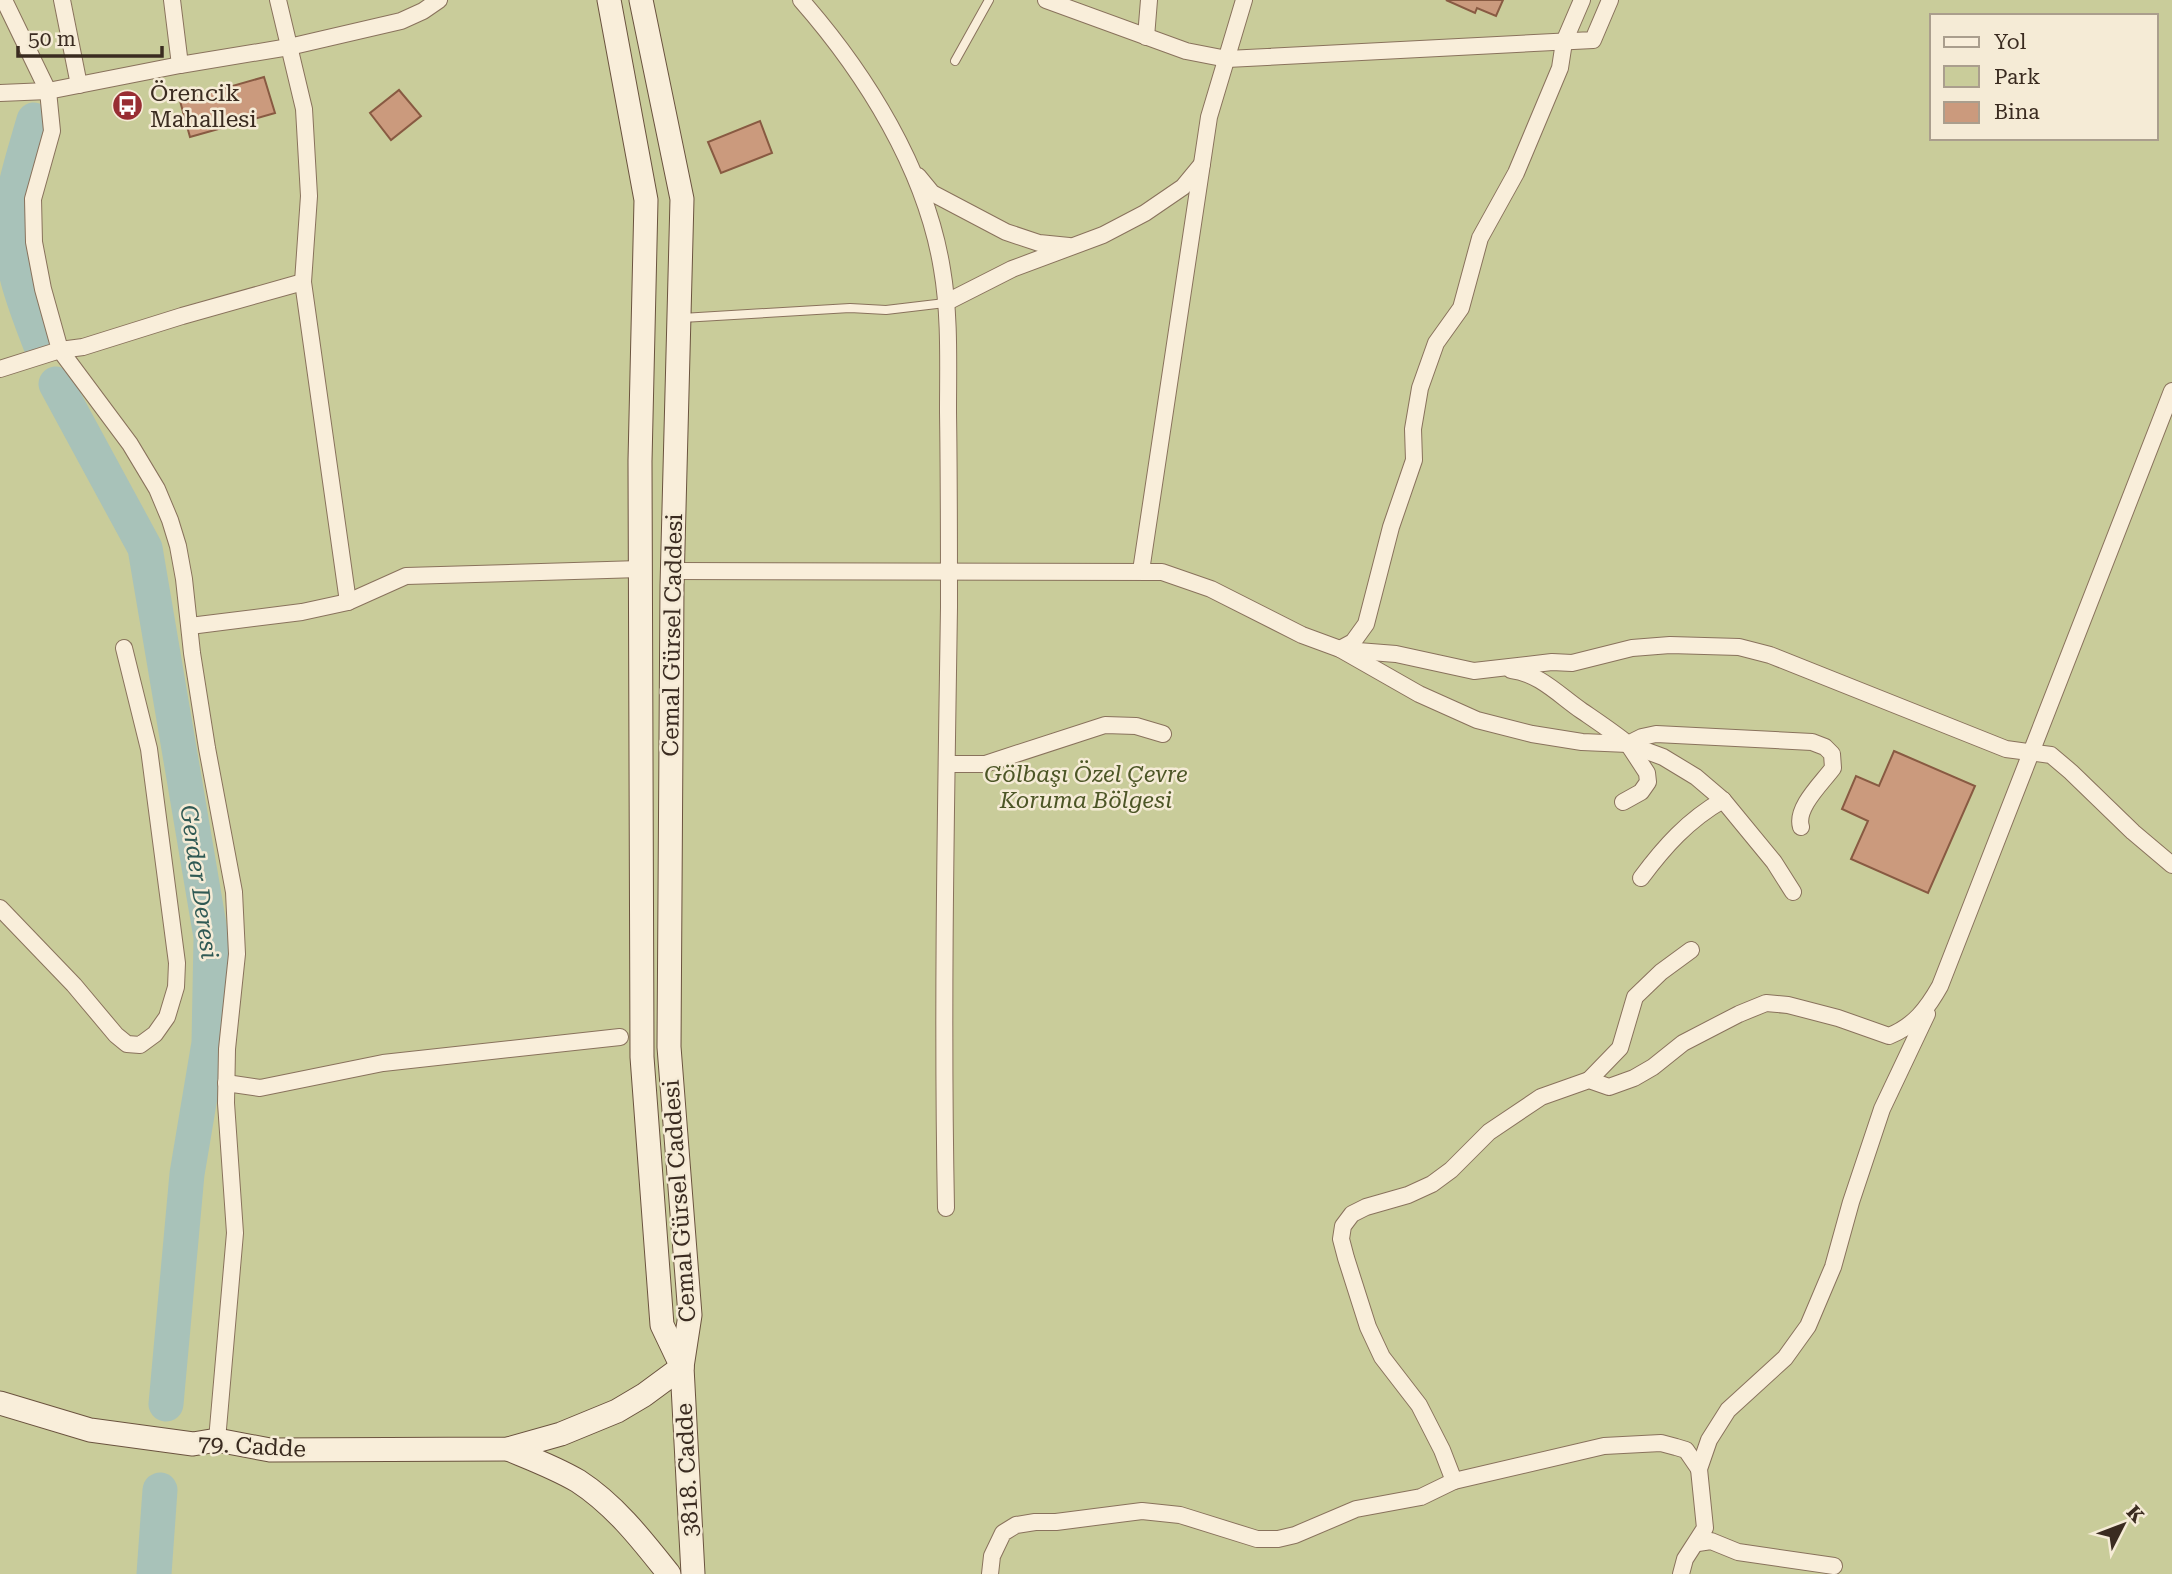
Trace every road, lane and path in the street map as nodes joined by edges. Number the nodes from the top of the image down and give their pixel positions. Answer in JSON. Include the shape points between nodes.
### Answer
{"nodes":[{"id":1,"x":4,"y":0,"type":"edge"},
{"id":2,"x":62,"y":0,"type":"edge"},
{"id":3,"x":172,"y":0,"type":"edge"},
{"id":4,"x":278,"y":0,"type":"edge"},
{"id":5,"x":439,"y":0,"type":"edge"},
{"id":6,"x":609,"y":0,"type":"edge"},
{"id":7,"x":641,"y":0,"type":"edge"},
{"id":8,"x":801,"y":0,"type":"edge"},
{"id":9,"x":989,"y":0,"type":"edge"},
{"id":10,"x":1046,"y":0,"type":"edge"},
{"id":11,"x":1149,"y":0,"type":"edge"},
{"id":12,"x":1244,"y":0,"type":"edge"},
{"id":13,"x":1582,"y":0,"type":"edge"},
{"id":14,"x":1610,"y":0,"type":"edge"},
{"id":15,"x":1146,"y":37,"type":"junction"},
{"id":16,"x":1564,"y":42,"type":"junction"},
{"id":17,"x":289,"y":47,"type":"junction"},
{"id":18,"x":1227,"y":59,"type":"junction"},
{"id":19,"x":955,"y":61,"type":"dead end"},
{"id":20,"x":180,"y":65,"type":"junction"},
{"id":21,"x":79,"y":85,"type":"junction"},
{"id":22,"x":48,"y":91,"type":"junction"},
{"id":23,"x":0,"y":93,"type":"edge"},
{"id":24,"x":1202,"y":164,"type":"junction"},
{"id":25,"x":912,"y":169,"type":"junction"},
{"id":26,"x":1069,"y":246,"type":"junction"},
{"id":27,"x":303,"y":282,"type":"junction"},
{"id":28,"x":945,"y":303,"type":"junction"},
{"id":29,"x":679,"y":318,"type":"junction"},
{"id":30,"x":60,"y":351,"type":"junction"},
{"id":31,"x":0,"y":369,"type":"edge"},
{"id":32,"x":2172,"y":391,"type":"edge"},
{"id":33,"x":640,"y":569,"type":"junction"},
{"id":34,"x":672,"y":571,"type":"junction"},
{"id":35,"x":949,"y":571,"type":"junction"},
{"id":36,"x":1141,"y":571,"type":"junction"},
{"id":37,"x":348,"y":602,"type":"junction"},
{"id":38,"x":190,"y":626,"type":"junction"},
{"id":39,"x":124,"y":648,"type":"dead end"},
{"id":40,"x":1340,"y":649,"type":"junction"},
{"id":41,"x":1500,"y":669,"type":"junction"},
{"id":42,"x":1163,"y":734,"type":"dead end"},
{"id":43,"x":1628,"y":744,"type":"junction"},
{"id":44,"x":2031,"y":752,"type":"junction"},
{"id":45,"x":947,"y":764,"type":"junction"},
{"id":46,"x":1723,"y":800,"type":"junction"},
{"id":47,"x":1623,"y":802,"type":"dead end"},
{"id":48,"x":1801,"y":827,"type":"dead end"},
{"id":49,"x":2172,"y":865,"type":"edge"},
{"id":50,"x":1640,"y":878,"type":"dead end"},
{"id":51,"x":1793,"y":892,"type":"dead end"},
{"id":52,"x":0,"y":908,"type":"edge"},
{"id":53,"x":1691,"y":950,"type":"dead end"},
{"id":54,"x":1940,"y":986,"type":"junction"},
{"id":55,"x":620,"y":1037,"type":"dead end"},
{"id":56,"x":1589,"y":1080,"type":"junction"},
{"id":57,"x":226,"y":1083,"type":"junction"},
{"id":58,"x":946,"y":1208,"type":"dead end"},
{"id":59,"x":682,"y":1367,"type":"junction"},
{"id":60,"x":0,"y":1403,"type":"edge"},
{"id":61,"x":217,"y":1440,"type":"junction"},
{"id":62,"x":508,"y":1449,"type":"junction"},
{"id":63,"x":1699,"y":1469,"type":"junction"},
{"id":64,"x":1454,"y":1481,"type":"junction"},
{"id":65,"x":1698,"y":1543,"type":"junction"},
{"id":66,"x":1834,"y":1566,"type":"dead end"},
{"id":67,"x":669,"y":1574,"type":"edge"},
{"id":68,"x":693,"y":1574,"type":"edge"},
{"id":69,"x":990,"y":1574,"type":"edge"},
{"id":70,"x":1681,"y":1574,"type":"edge"}],
"edges":[{"from":1,"to":22,"type":"street"},
{"from":2,"to":21,"type":"street"},
{"from":3,"to":20,"type":"street"},
{"from":4,"to":17,"type":"street"},
{"from":5,"to":17,"type":"street","via":[[401,21]]},
{"from":6,"to":33,"type":"street","name":"Cemal Gürsel Caddesi","via":[[646,200]]},
{"from":7,"to":29,"type":"street","name":"Cemal Gürsel Caddesi","via":[[682,199]]},
{"from":8,"to":25,"type":"street","via":[[862,78]]},
{"from":9,"to":19,"type":"lane"},
{"from":10,"to":15,"type":"street"},
{"from":11,"to":15,"type":"street"},
{"from":12,"to":18,"type":"street"},
{"from":13,"to":16,"type":"street"},
{"from":14,"to":16,"type":"street","via":[[1593,40]]},
{"from":15,"to":18,"type":"street"},
{"from":16,"to":18,"type":"street"},
{"from":16,"to":40,"type":"street","via":[[1560,68],[1516,173],[1480,238],[1461,308],[1436,343],[1420,388],[1413,460],[1367,624],[1353,642]]},
{"from":17,"to":20,"type":"street"},
{"from":17,"to":27,"type":"street","via":[[304,109],[309,196]]},
{"from":18,"to":24,"type":"street","via":[[1209,117]]},
{"from":20,"to":21,"type":"street"},
{"from":21,"to":22,"type":"street"},
{"from":22,"to":23,"type":"street"},
{"from":22,"to":30,"type":"street","via":[[52,131],[33,199],[34,242]]},
{"from":24,"to":26,"type":"street","via":[[1183,187],[1145,213]]},
{"from":24,"to":36,"type":"street"},
{"from":25,"to":26,"type":"street","via":[[932,193],[1006,232],[1039,243]]},
{"from":25,"to":28,"type":"street","via":[[942,268]]},
{"from":26,"to":28,"type":"street"},
{"from":27,"to":30,"type":"street"},
{"from":27,"to":37,"type":"street"},
{"from":28,"to":29,"type":"lane","via":[[886,310]]},
{"from":28,"to":35,"type":"street"},
{"from":29,"to":34,"type":"street","name":"Cemal Gürsel Caddesi"},
{"from":30,"to":31,"type":"street"},
{"from":30,"to":38,"type":"street","via":[[130,444],[157,489],[178,546]]},
{"from":32,"to":44,"type":"street"},
{"from":33,"to":37,"type":"street","via":[[406,576]]},
{"from":33,"to":59,"type":"street","name":"Cemal Gürsel Caddesi","via":[[642,1057],[662,1325]]},
{"from":34,"to":35,"type":"street"},
{"from":34,"to":59,"type":"street","name":"Cemal Gürsel Caddesi","via":[[669,1048],[690,1315]]},
{"from":35,"to":36,"type":"street"},
{"from":35,"to":45,"type":"street"},
{"from":36,"to":40,"type":"street","via":[[1162,572],[1211,589]]},
{"from":37,"to":38,"type":"street"},
{"from":38,"to":57,"type":"street","via":[[234,892],[237,954]]},
{"from":39,"to":52,"type":"street","via":[[149,749],[177,963],[174,1000],[155,1034],[139,1045],[122,1041]]},
{"from":40,"to":41,"type":"street","via":[[1396,654],[1474,671]]},
{"from":40,"to":43,"type":"street","via":[[1419,694],[1478,720],[1532,734]]},
{"from":41,"to":43,"type":"street","via":[[1532,676]]},
{"from":41,"to":44,"type":"street","via":[[1573,663],[1670,645],[1739,647],[2006,749]]},
{"from":42,"to":45,"type":"street","via":[[1136,726],[1105,725],[985,764]]},
{"from":43,"to":46,"type":"street","via":[[1696,776]]},
{"from":43,"to":47,"type":"street","via":[[1648,782]]},
{"from":43,"to":48,"type":"street","via":[[1656,734],[1811,742],[1825,747],[1832,754],[1833,768],[1803,810]]},
{"from":44,"to":49,"type":"street","via":[[2051,755]]},
{"from":44,"to":54,"type":"street"},
{"from":45,"to":58,"type":"street"},
{"from":46,"to":50,"type":"street","via":[[1669,842]]},
{"from":46,"to":51,"type":"street"},
{"from":53,"to":56,"type":"street","via":[[1635,997],[1620,1048]]},
{"from":54,"to":56,"type":"street","via":[[1919,1018],[1889,1036],[1838,1018],[1766,1003],[1683,1043],[1634,1078],[1609,1087]]},
{"from":54,"to":63,"type":"street","via":[[1882,1109],[1833,1267],[1808,1326],[1785,1358],[1728,1410],[1709,1440]]},
{"from":55,"to":57,"type":"street","via":[[383,1063],[260,1088]]},
{"from":56,"to":64,"type":"street","via":[[1541,1097],[1489,1132],[1432,1184],[1352,1214],[1343,1226],[1341,1239],[1368,1327],[1382,1357],[1419,1405]]},
{"from":57,"to":61,"type":"street","via":[[235,1233]]},
{"from":59,"to":62,"type":"street","name":"79. Cadde","via":[[617,1411]]},
{"from":59,"to":68,"type":"street","name":"3818. Cadde"},
{"from":60,"to":61,"type":"street","name":"79. Cadde","via":[[90,1430],[193,1444]]},
{"from":61,"to":62,"type":"street","name":"79. Cadde","via":[[270,1450]]},
{"from":62,"to":67,"type":"street","name":"79. Cadde","via":[[568,1476],[604,1500]]},
{"from":63,"to":64,"type":"street","via":[[1686,1450],[1661,1443],[1629,1444]]},
{"from":63,"to":65,"type":"street","via":[[1706,1528]]},
{"from":64,"to":69,"type":"street","via":[[1421,1497],[1356,1509],[1278,1539],[1257,1539],[1180,1516],[1142,1511],[1016,1525],[996,1543]]},
{"from":65,"to":66,"type":"street","via":[[1712,1541],[1738,1552]]},
{"from":65,"to":70,"type":"street","via":[[1685,1559]]}]}
